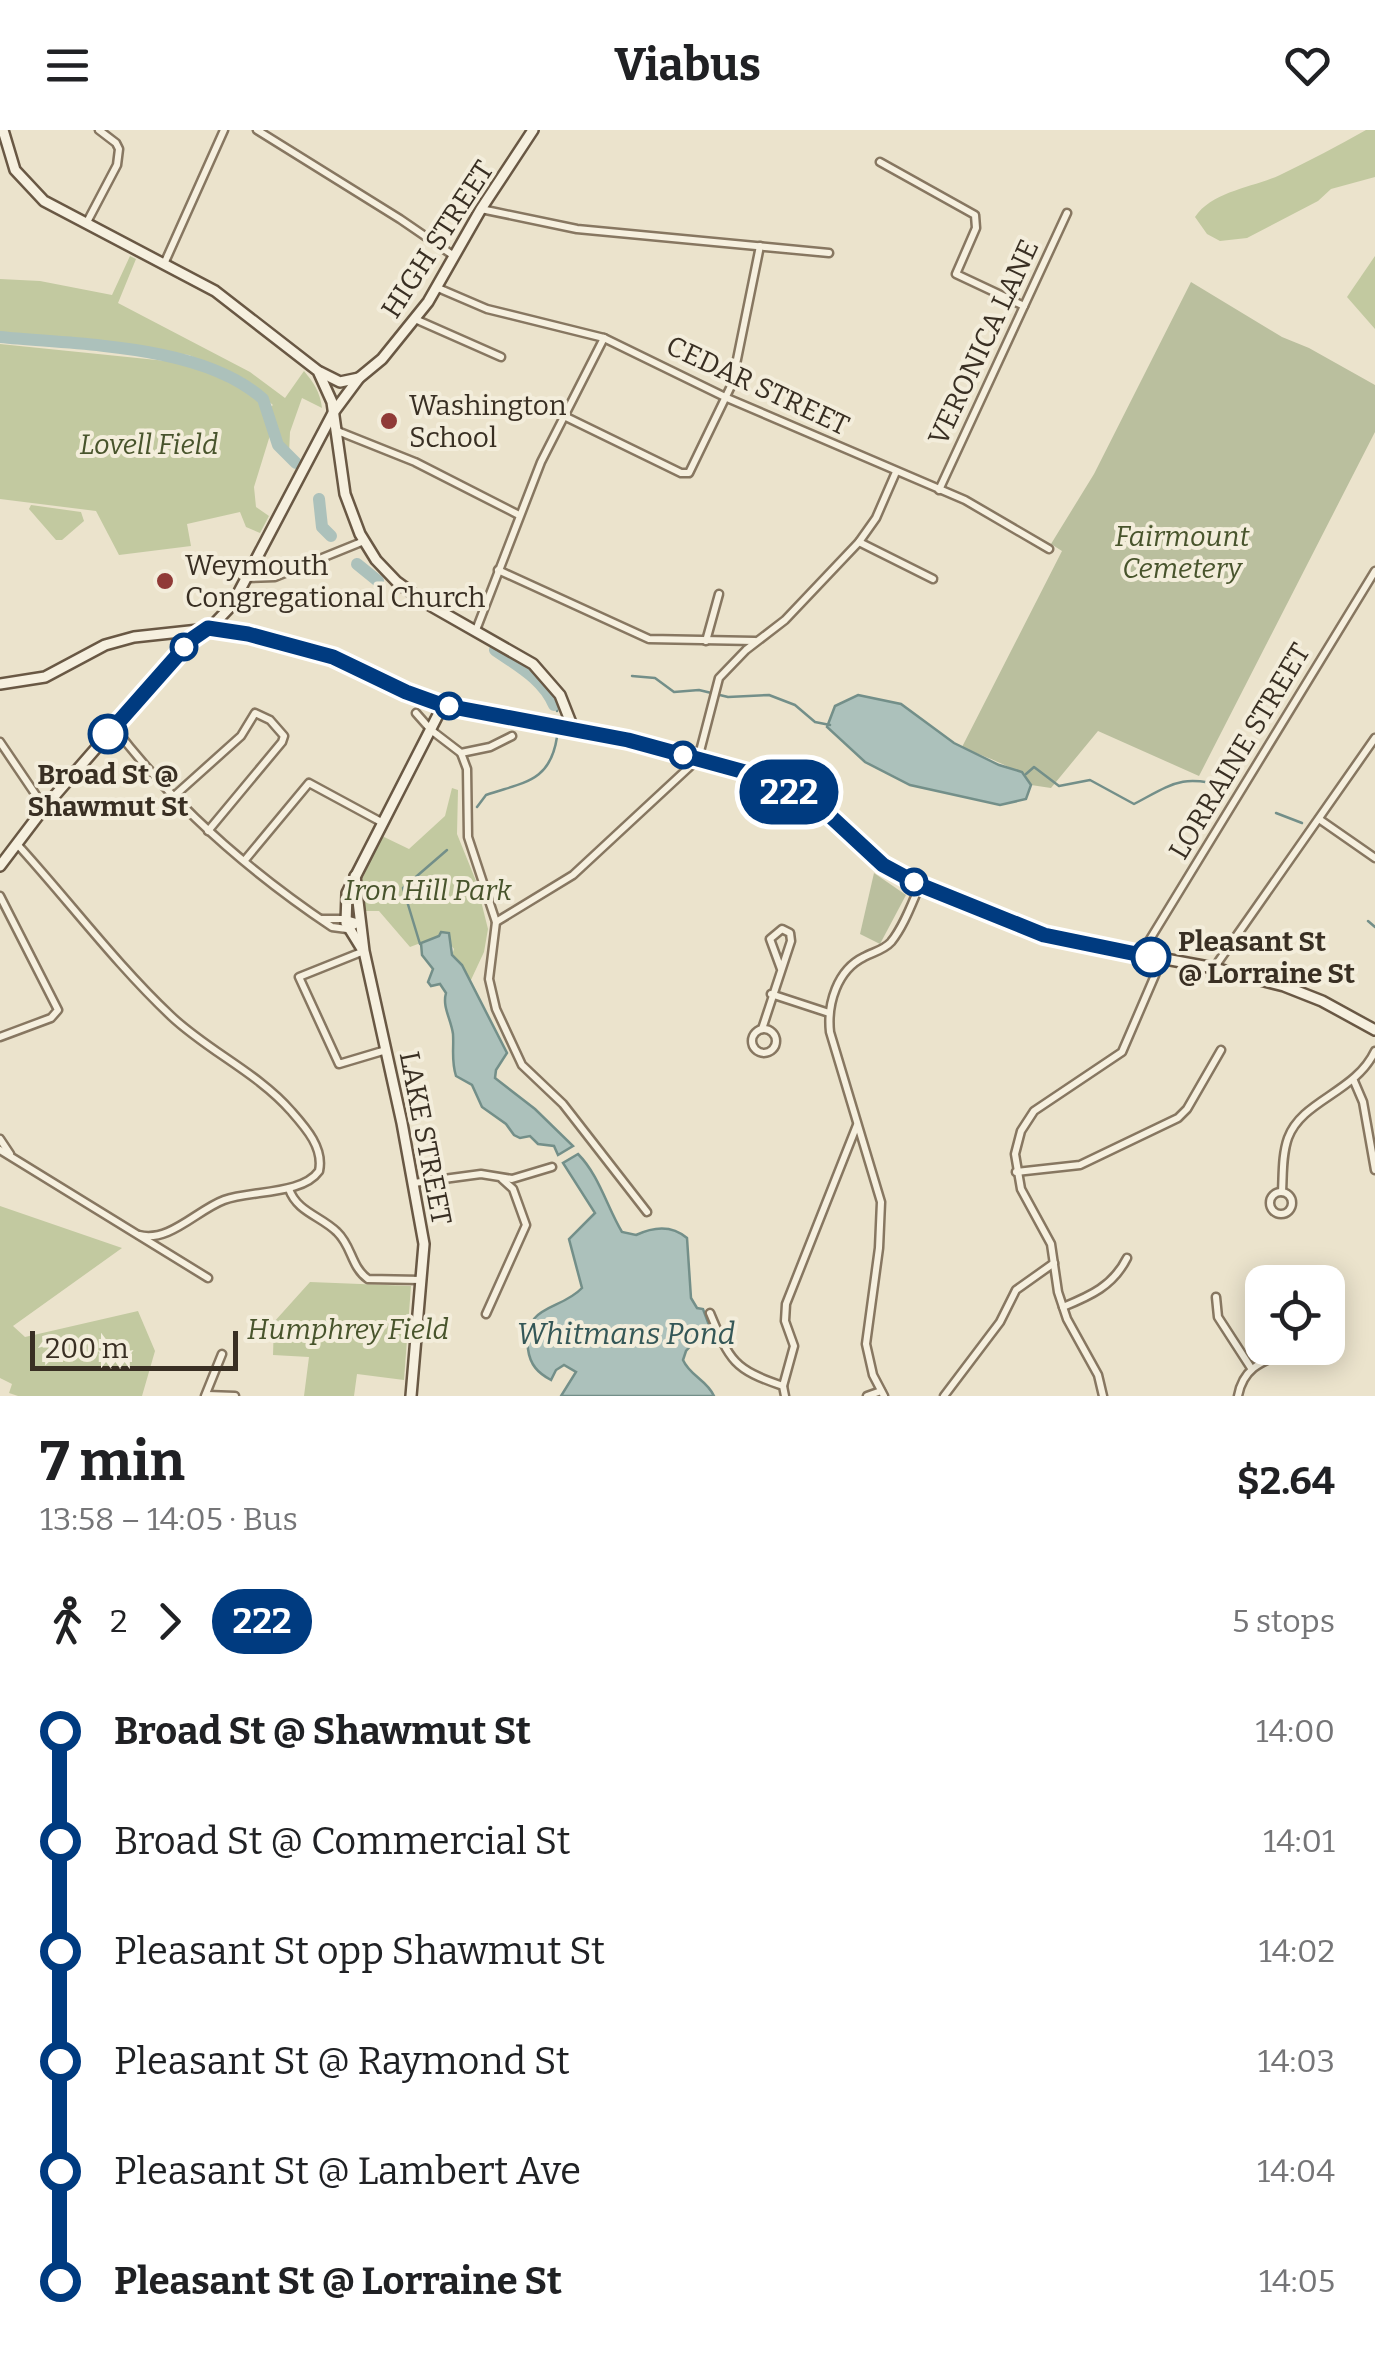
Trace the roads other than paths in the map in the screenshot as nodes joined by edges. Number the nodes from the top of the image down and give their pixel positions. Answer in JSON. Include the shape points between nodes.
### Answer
{"nodes":[{"id":1,"x":2,"y":130,"type":"edge"},
{"id":2,"x":99,"y":130,"type":"edge"},
{"id":3,"x":224,"y":130,"type":"edge"},
{"id":4,"x":257,"y":130,"type":"edge"},
{"id":5,"x":533,"y":130,"type":"edge"},
{"id":6,"x":880,"y":162,"type":"dead end"},
{"id":7,"x":481,"y":209,"type":"junction"},
{"id":8,"x":1067,"y":212,"type":"dead end"},
{"id":9,"x":86,"y":224,"type":"junction"},
{"id":10,"x":760,"y":246,"type":"junction"},
{"id":11,"x":829,"y":253,"type":"dead end"},
{"id":12,"x":455,"y":257,"type":"junction"},
{"id":13,"x":164,"y":264,"type":"junction"},
{"id":14,"x":438,"y":288,"type":"junction"},
{"id":15,"x":1024,"y":306,"type":"junction"},
{"id":16,"x":415,"y":319,"type":"junction"},
{"id":17,"x":604,"y":338,"type":"junction"},
{"id":18,"x":502,"y":357,"type":"dead end"},
{"id":19,"x":318,"y":371,"type":"junction"},
{"id":20,"x":360,"y":378,"type":"junction"},
{"id":21,"x":727,"y":398,"type":"junction"},
{"id":22,"x":334,"y":413,"type":"junction"},
{"id":23,"x":564,"y":416,"type":"junction"},
{"id":24,"x":335,"y":430,"type":"junction"},
{"id":25,"x":896,"y":472,"type":"junction"},
{"id":26,"x":939,"y":490,"type":"junction"},
{"id":27,"x":519,"y":514,"type":"junction"},
{"id":28,"x":859,"y":542,"type":"junction"},
{"id":29,"x":359,"y":543,"type":"junction"},
{"id":30,"x":1048,"y":550,"type":"dead end"},
{"id":31,"x":498,"y":570,"type":"junction"},
{"id":32,"x":1375,"y":571,"type":"edge"},
{"id":33,"x":247,"y":578,"type":"junction"},
{"id":34,"x":933,"y":579,"type":"dead end"},
{"id":35,"x":718,"y":594,"type":"dead end"},
{"id":36,"x":208,"y":628,"type":"junction"},
{"id":37,"x":476,"y":630,"type":"junction"},
{"id":38,"x":706,"y":641,"type":"junction"},
{"id":39,"x":756,"y":642,"type":"junction"},
{"id":40,"x":0,"y":684,"type":"edge"},
{"id":41,"x":442,"y":705,"type":"junction"},
{"id":42,"x":416,"y":714,"type":"dead end"},
{"id":43,"x":114,"y":728,"type":"junction"},
{"id":44,"x":573,"y":728,"type":"junction"},
{"id":45,"x":430,"y":730,"type":"junction"},
{"id":46,"x":512,"y":736,"type":"dead end"},
{"id":47,"x":1375,"y":738,"type":"edge"},
{"id":48,"x":0,"y":742,"type":"edge"},
{"id":49,"x":461,"y":753,"type":"junction"},
{"id":50,"x":698,"y":758,"type":"junction"},
{"id":51,"x":172,"y":798,"type":"junction"},
{"id":52,"x":44,"y":808,"type":"junction"},
{"id":53,"x":1318,"y":818,"type":"junction"},
{"id":54,"x":383,"y":823,"type":"junction"},
{"id":55,"x":208,"y":831,"type":"junction"},
{"id":56,"x":16,"y":843,"type":"junction"},
{"id":57,"x":1375,"y":858,"type":"edge"},
{"id":58,"x":246,"y":860,"type":"junction"},
{"id":59,"x":0,"y":866,"type":"edge"},
{"id":60,"x":356,"y":876,"type":"junction"},
{"id":61,"x":920,"y":885,"type":"junction"},
{"id":62,"x":0,"y":896,"type":"edge"},
{"id":63,"x":496,"y":922,"type":"junction"},
{"id":64,"x":360,"y":923,"type":"junction"},
{"id":65,"x":346,"y":924,"type":"junction"},
{"id":66,"x":364,"y":950,"type":"junction"},
{"id":67,"x":1140,"y":955,"type":"junction"},
{"id":68,"x":1162,"y":959,"type":"junction"},
{"id":69,"x":1214,"y":968,"type":"junction"},
{"id":70,"x":780,"y":969,"type":"junction"},
{"id":71,"x":771,"y":994,"type":"junction"},
{"id":72,"x":830,"y":1013,"type":"junction"},
{"id":73,"x":762,"y":1029,"type":"dead end"},
{"id":74,"x":1375,"y":1030,"type":"edge"},
{"id":75,"x":0,"y":1037,"type":"edge"},
{"id":76,"x":386,"y":1050,"type":"junction"},
{"id":77,"x":1222,"y":1050,"type":"dead end"},
{"id":78,"x":1375,"y":1051,"type":"edge"},
{"id":79,"x":1372,"y":1061,"type":"edge"},
{"id":80,"x":1354,"y":1081,"type":"junction"},
{"id":81,"x":858,"y":1124,"type":"junction"},
{"id":82,"x":0,"y":1139,"type":"edge"},
{"id":83,"x":0,"y":1150,"type":"edge"},
{"id":84,"x":10,"y":1155,"type":"junction"},
{"id":85,"x":552,"y":1167,"type":"dead end"},
{"id":86,"x":1375,"y":1170,"type":"edge"},
{"id":87,"x":1016,"y":1172,"type":"junction"},
{"id":88,"x":502,"y":1179,"type":"junction"},
{"id":89,"x":414,"y":1184,"type":"junction"},
{"id":90,"x":289,"y":1189,"type":"junction"},
{"id":91,"x":1282,"y":1192,"type":"dead end"},
{"id":92,"x":646,"y":1212,"type":"dead end"},
{"id":93,"x":140,"y":1235,"type":"junction"},
{"id":94,"x":1127,"y":1258,"type":"dead end"},
{"id":95,"x":1054,"y":1263,"type":"junction"},
{"id":96,"x":208,"y":1278,"type":"dead end"},
{"id":97,"x":421,"y":1280,"type":"junction"},
{"id":98,"x":1216,"y":1297,"type":"dead end"},
{"id":99,"x":1062,"y":1307,"type":"junction"},
{"id":100,"x":710,"y":1313,"type":"dead end"},
{"id":101,"x":486,"y":1314,"type":"dead end"},
{"id":102,"x":222,"y":1354,"type":"dead end"},
{"id":103,"x":1258,"y":1365,"type":"edge"},
{"id":104,"x":1252,"y":1368,"type":"junction"},
{"id":105,"x":782,"y":1386,"type":"junction"},
{"id":106,"x":882,"y":1393,"type":"edge"},
{"id":107,"x":206,"y":1396,"type":"edge"},
{"id":108,"x":235,"y":1396,"type":"edge"},
{"id":109,"x":410,"y":1396,"type":"edge"},
{"id":110,"x":785,"y":1396,"type":"edge"},
{"id":111,"x":866,"y":1396,"type":"edge"},
{"id":112,"x":944,"y":1396,"type":"edge"},
{"id":113,"x":1102,"y":1396,"type":"edge"},
{"id":114,"x":1238,"y":1396,"type":"edge"}],
"edges":[{"from":1,"to":9,"type":"main road","via":[[26,185]]},
{"from":2,"to":9,"type":"street","via":[[119,149],[117,165]]},
{"from":3,"to":13,"type":"street"},
{"from":4,"to":12,"type":"street"},
{"from":5,"to":7,"type":"main road","name":"HIGH STREET"},
{"from":6,"to":15,"type":"street","via":[[974,215],[976,228],[956,274]]},
{"from":7,"to":10,"type":"street","via":[[577,230]]},
{"from":7,"to":12,"type":"main road","name":"HIGH STREET"},
{"from":8,"to":15,"type":"street","name":"VERONICA LANE"},
{"from":9,"to":13,"type":"main road"},
{"from":10,"to":11,"type":"street"},
{"from":10,"to":21,"type":"street"},
{"from":12,"to":14,"type":"main road","name":"HIGH STREET"},
{"from":13,"to":19,"type":"main road","via":[[243,310]]},
{"from":14,"to":16,"type":"main road","name":"HIGH STREET"},
{"from":14,"to":17,"type":"street","name":"CEDAR STREET","via":[[487,309]]},
{"from":15,"to":26,"type":"street","name":"VERONICA LANE"},
{"from":16,"to":18,"type":"street"},
{"from":16,"to":20,"type":"main road","name":"HIGH STREET"},
{"from":17,"to":21,"type":"street","name":"CEDAR STREET"},
{"from":17,"to":23,"type":"street"},
{"from":19,"to":20,"type":"main road","via":[[340,382]]},
{"from":19,"to":22,"type":"main road"},
{"from":20,"to":22,"type":"main road","name":"HIGH STREET"},
{"from":21,"to":23,"type":"street","via":[[689,473]]},
{"from":21,"to":25,"type":"street","name":"CEDAR STREET"},
{"from":22,"to":24,"type":"main road"},
{"from":22,"to":33,"type":"main road","name":"HIGH STREET"},
{"from":23,"to":27,"type":"street"},
{"from":24,"to":27,"type":"street"},
{"from":24,"to":29,"type":"main road"},
{"from":25,"to":26,"type":"street","name":"CEDAR STREET"},
{"from":25,"to":28,"type":"street"},
{"from":26,"to":30,"type":"street","name":"CEDAR STREET"},
{"from":27,"to":31,"type":"street"},
{"from":28,"to":34,"type":"street"},
{"from":28,"to":39,"type":"street"},
{"from":29,"to":33,"type":"street","via":[[274,577]]},
{"from":29,"to":37,"type":"main road","via":[[397,582]]},
{"from":31,"to":37,"type":"street"},
{"from":31,"to":38,"type":"street","via":[[649,639]]},
{"from":32,"to":67,"type":"street","name":"LORRAINE STREET"},
{"from":33,"to":36,"type":"main road","name":"HIGH STREET"},
{"from":35,"to":38,"type":"street"},
{"from":36,"to":40,"type":"main road","via":[[124,639],[45,677]]},
{"from":36,"to":41,"type":"main road","via":[[346,662]]},
{"from":36,"to":43,"type":"main road","name":"HIGH STREET"},
{"from":37,"to":44,"type":"main road","via":[[541,671],[565,702]]},
{"from":38,"to":39,"type":"street"},
{"from":39,"to":50,"type":"street","via":[[716,684]]},
{"from":41,"to":44,"type":"main road"},
{"from":41,"to":45,"type":"main road"},
{"from":42,"to":45,"type":"street"},
{"from":43,"to":51,"type":"street"},
{"from":43,"to":52,"type":"main road","name":"HIGH STREET"},
{"from":44,"to":50,"type":"main road"},
{"from":45,"to":49,"type":"street"},
{"from":45,"to":54,"type":"main road"},
{"from":46,"to":49,"type":"street"},
{"from":47,"to":53,"type":"street"},
{"from":48,"to":52,"type":"street"},
{"from":49,"to":63,"type":"street","via":[[468,837]]},
{"from":50,"to":61,"type":"main road","via":[[761,778],[816,807],[883,865]]},
{"from":50,"to":63,"type":"street","via":[[569,878]]},
{"from":51,"to":55,"type":"street"},
{"from":51,"to":55,"type":"street","via":[[247,730],[255,712],[270,720],[284,736]]},
{"from":52,"to":56,"type":"main road","name":"HIGH STREET"},
{"from":53,"to":57,"type":"street"},
{"from":53,"to":69,"type":"street"},
{"from":54,"to":58,"type":"street","via":[[308,783]]},
{"from":54,"to":60,"type":"main road"},
{"from":55,"to":58,"type":"street"},
{"from":56,"to":59,"type":"main road","name":"HIGH STREET"},
{"from":56,"to":90,"type":"street","via":[[157,1002],[299,1120],[321,1166],[312,1181]]},
{"from":58,"to":65,"type":"street","via":[[321,919]]},
{"from":60,"to":64,"type":"main road","name":"LAKE STREET"},
{"from":60,"to":65,"type":"main road","via":[[345,899]]},
{"from":61,"to":67,"type":"main road","via":[[1044,935]]},
{"from":61,"to":72,"type":"street","via":[[891,942],[846,970]]},
{"from":62,"to":75,"type":"street","via":[[58,1010]]},
{"from":63,"to":92,"type":"street","via":[[490,988],[517,1056]]},
{"from":64,"to":65,"type":"street"},
{"from":64,"to":66,"type":"main road","name":"LAKE STREET"},
{"from":65,"to":66,"type":"main road","name":"LAKE STREET"},
{"from":66,"to":76,"type":"main road","name":"LAKE STREET"},
{"from":66,"to":76,"type":"street","via":[[299,977],[339,1064]]},
{"from":67,"to":68,"type":"main road"},
{"from":68,"to":69,"type":"main road"},
{"from":68,"to":87,"type":"street","via":[[1122,1052],[1028,1118],[1017,1142]]},
{"from":69,"to":74,"type":"main road","via":[[1304,993]]},
{"from":70,"to":70,"type":"street","via":[[770,939],[782,929],[791,937]]},
{"from":70,"to":71,"type":"street"},
{"from":71,"to":72,"type":"street"},
{"from":71,"to":73,"type":"street"},
{"from":72,"to":81,"type":"street"},
{"from":76,"to":89,"type":"main road","name":"LAKE STREET"},
{"from":77,"to":87,"type":"street","via":[[1178,1118],[1080,1165]]},
{"from":78,"to":79,"type":"street"},
{"from":79,"to":80,"type":"street"},
{"from":80,"to":86,"type":"street"},
{"from":80,"to":91,"type":"street","via":[[1292,1130]]},
{"from":81,"to":105,"type":"street","via":[[786,1304],[794,1346]]},
{"from":81,"to":106,"type":"street","via":[[882,1209],[866,1344]]},
{"from":82,"to":84,"type":"street"},
{"from":83,"to":84,"type":"street"},
{"from":84,"to":93,"type":"street"},
{"from":85,"to":88,"type":"street"},
{"from":87,"to":95,"type":"street","via":[[1047,1232]]},
{"from":88,"to":89,"type":"street","via":[[481,1174]]},
{"from":88,"to":101,"type":"street","via":[[514,1190],[526,1225]]},
{"from":89,"to":97,"type":"main road","name":"LAKE STREET","via":[[424,1251]]},
{"from":90,"to":93,"type":"street","via":[[229,1198],[160,1236]]},
{"from":90,"to":97,"type":"street","via":[[298,1205],[342,1236],[368,1280]]},
{"from":93,"to":96,"type":"street"},
{"from":94,"to":99,"type":"street","via":[[1114,1279]]},
{"from":95,"to":99,"type":"street"},
{"from":95,"to":112,"type":"street","via":[[1016,1290]]},
{"from":97,"to":109,"type":"main road","name":"LAKE STREET"},
{"from":98,"to":104,"type":"street","via":[[1218,1317]]},
{"from":99,"to":113,"type":"street","via":[[1098,1374]]},
{"from":100,"to":105,"type":"street","via":[[739,1368]]},
{"from":102,"to":107,"type":"street"},
{"from":103,"to":104,"type":"street"},
{"from":104,"to":114,"type":"street"},
{"from":105,"to":110,"type":"street"},
{"from":106,"to":111,"type":"street"},
{"from":107,"to":108,"type":"street"}]}
